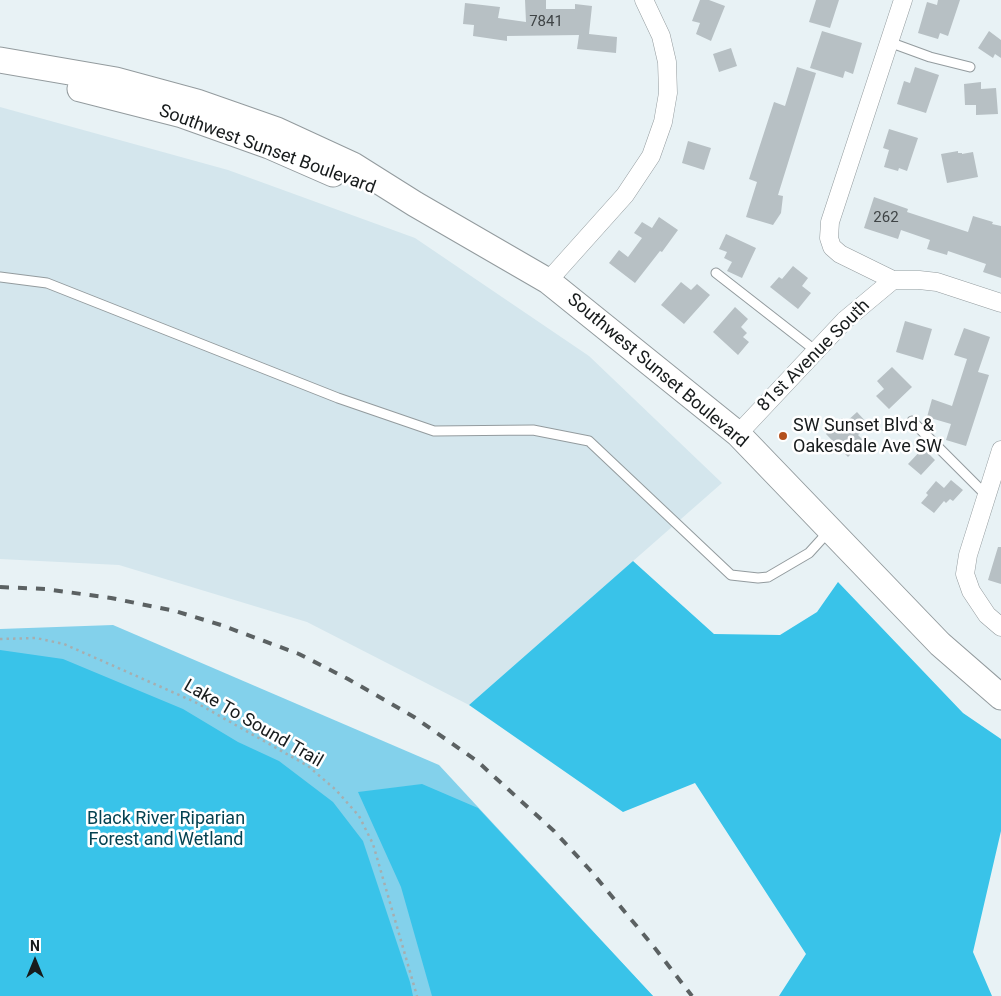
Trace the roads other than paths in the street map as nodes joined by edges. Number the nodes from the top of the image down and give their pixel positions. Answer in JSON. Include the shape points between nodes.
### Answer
{"nodes":[{"id":1,"x":644,"y":0,"type":"edge"},
{"id":2,"x":903,"y":0,"type":"edge"},
{"id":3,"x":889,"y":42,"type":"junction"},
{"id":4,"x":0,"y":60,"type":"edge"},
{"id":5,"x":970,"y":67,"type":"dead end"},
{"id":6,"x":0,"y":76,"type":"edge"},
{"id":7,"x":415,"y":204,"type":"junction"},
{"id":8,"x":716,"y":273,"type":"dead end"},
{"id":9,"x":0,"y":277,"type":"edge"},
{"id":10,"x":892,"y":280,"type":"junction"},
{"id":11,"x":548,"y":281,"type":"junction"},
{"id":12,"x":1001,"y":303,"type":"edge"},
{"id":13,"x":816,"y":351,"type":"junction"},
{"id":14,"x":912,"y":421,"type":"dead end"},
{"id":15,"x":738,"y":434,"type":"junction"},
{"id":16,"x":1001,"y":450,"type":"edge"},
{"id":17,"x":987,"y":496,"type":"junction"},
{"id":18,"x":830,"y":530,"type":"junction"},
{"id":19,"x":1001,"y":627,"type":"edge"},
{"id":20,"x":1001,"y":697,"type":"edge"}],
"edges":[{"from":1,"to":11,"type":"street","via":[[661,36],[667,62],[668,93],[663,122],[651,156],[625,194]]},
{"from":2,"to":3,"type":"street"},
{"from":3,"to":5,"type":"lane"},
{"from":3,"to":10,"type":"street","via":[[830,222],[829,238],[832,247],[840,254]]},
{"from":4,"to":7,"type":"main road","name":"Southwest Sunset Boulevard","via":[[116,80],[206,105],[277,130],[353,164]]},
{"from":6,"to":7,"type":"main road","name":"Southwest Sunset Boulevard","via":[[70,87],[182,116],[269,146]]},
{"from":7,"to":11,"type":"main road","name":"Southwest Sunset Boulevard"},
{"from":8,"to":13,"type":"lane"},
{"from":9,"to":18,"type":"lane","via":[[47,283],[338,398],[434,431],[533,430],[589,441],[731,575],[768,578],[809,553]]},
{"from":10,"to":12,"type":"street","via":[[937,282]]},
{"from":10,"to":13,"type":"street","name":"81st Avenue South","via":[[845,320]]},
{"from":11,"to":15,"type":"main road","name":"Southwest Sunset Boulevard"},
{"from":13,"to":15,"type":"street","name":"81st Avenue South"},
{"from":14,"to":17,"type":"lane"},
{"from":15,"to":18,"type":"main road","name":"Southwest Sunset Boulevard"},
{"from":16,"to":17,"type":"street"},
{"from":17,"to":19,"type":"street","via":[[965,574],[971,591],[987,615]]},
{"from":18,"to":20,"type":"main road","name":"Southwest Sunset Boulevard","via":[[940,644]]}]}
